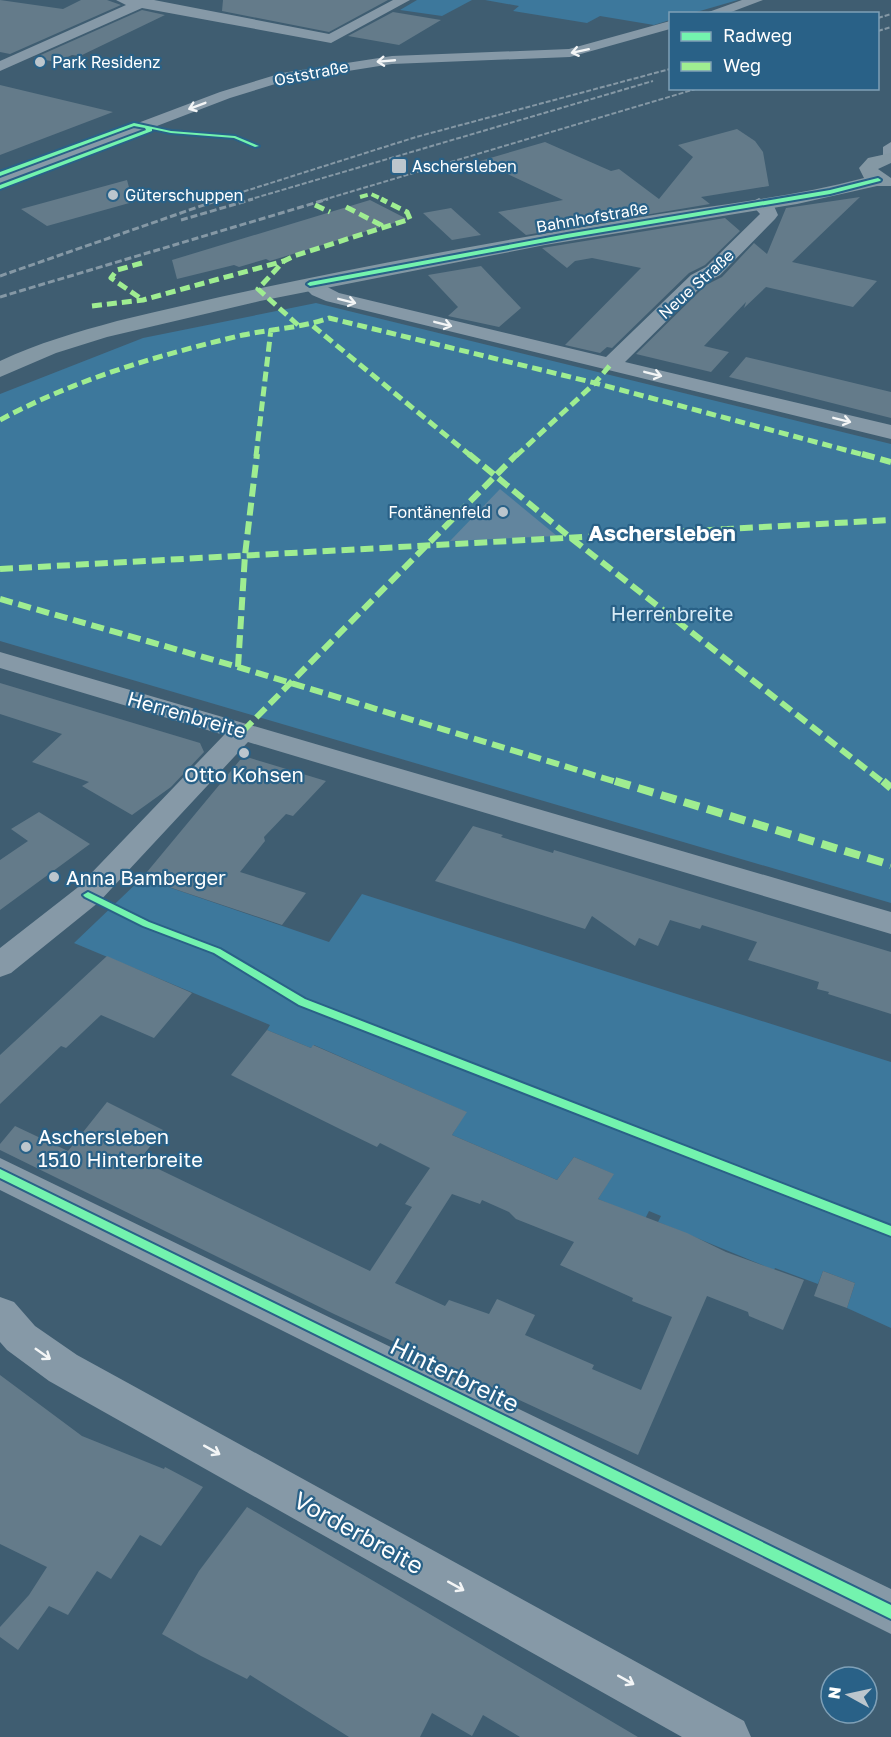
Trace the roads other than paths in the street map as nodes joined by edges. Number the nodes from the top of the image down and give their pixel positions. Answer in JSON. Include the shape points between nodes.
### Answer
{"nodes":[{"id":1,"x":123,"y":0,"type":"edge"},
{"id":2,"x":404,"y":0,"type":"edge"},
{"id":3,"x":756,"y":0,"type":"edge"},
{"id":4,"x":144,"y":2,"type":"edge"},
{"id":5,"x":717,"y":12,"type":"edge"},
{"id":6,"x":669,"y":25,"type":"edge"},
{"id":7,"x":0,"y":66,"type":"edge"},
{"id":8,"x":891,"y":147,"type":"edge"},
{"id":9,"x":891,"y":157,"type":"edge"},
{"id":10,"x":0,"y":182,"type":"edge"},
{"id":11,"x":884,"y":182,"type":"edge"},
{"id":12,"x":759,"y":203,"type":"junction"},
{"id":13,"x":310,"y":284,"type":"junction"},
{"id":14,"x":611,"y":364,"type":"junction"},
{"id":15,"x":0,"y":370,"type":"edge"},
{"id":16,"x":891,"y":432,"type":"edge"},
{"id":17,"x":0,"y":660,"type":"edge"},
{"id":18,"x":243,"y":731,"type":"junction"},
{"id":19,"x":891,"y":923,"type":"edge"},
{"id":20,"x":0,"y":966,"type":"edge"},
{"id":21,"x":0,"y":1173,"type":"edge"},
{"id":22,"x":0,"y":1314,"type":"edge"},
{"id":23,"x":891,"y":1612,"type":"edge"},
{"id":24,"x":728,"y":1737,"type":"edge"}],
"edges":[{"from":1,"to":4,"type":"street"},
{"from":2,"to":4,"type":"street","via":[[331,39]]},
{"from":3,"to":5,"type":"street"},
{"from":4,"to":7,"type":"street"},
{"from":6,"to":10,"type":"street","name":"Oststraße","one_way":true,"via":[[591,49],[551,56],[418,58],[322,69],[261,83]]},
{"from":8,"to":9,"type":"street"},
{"from":9,"to":11,"type":"main road","via":[[868,167],[870,174]]},
{"from":11,"to":12,"type":"main road","name":"Bahnhofstraße"},
{"from":12,"to":13,"type":"main road","name":"Bahnhofstraße"},
{"from":12,"to":14,"type":"street","name":"Neue Straße","via":[[769,215]]},
{"from":13,"to":14,"type":"street","one_way":true,"via":[[333,297]]},
{"from":13,"to":15,"type":"main road","via":[[108,331],[46,350]]},
{"from":14,"to":16,"type":"street","one_way":true},
{"from":17,"to":18,"type":"street","name":"Herrenbreite"},
{"from":18,"to":19,"type":"street","name":"Herrenbreite"},
{"from":18,"to":20,"type":"street","via":[[88,895]]},
{"from":21,"to":23,"type":"street","name":"Hinterbreite"},
{"from":22,"to":24,"type":"street","name":"Vorderbreite","one_way":true,"via":[[21,1338],[63,1368]]}]}
